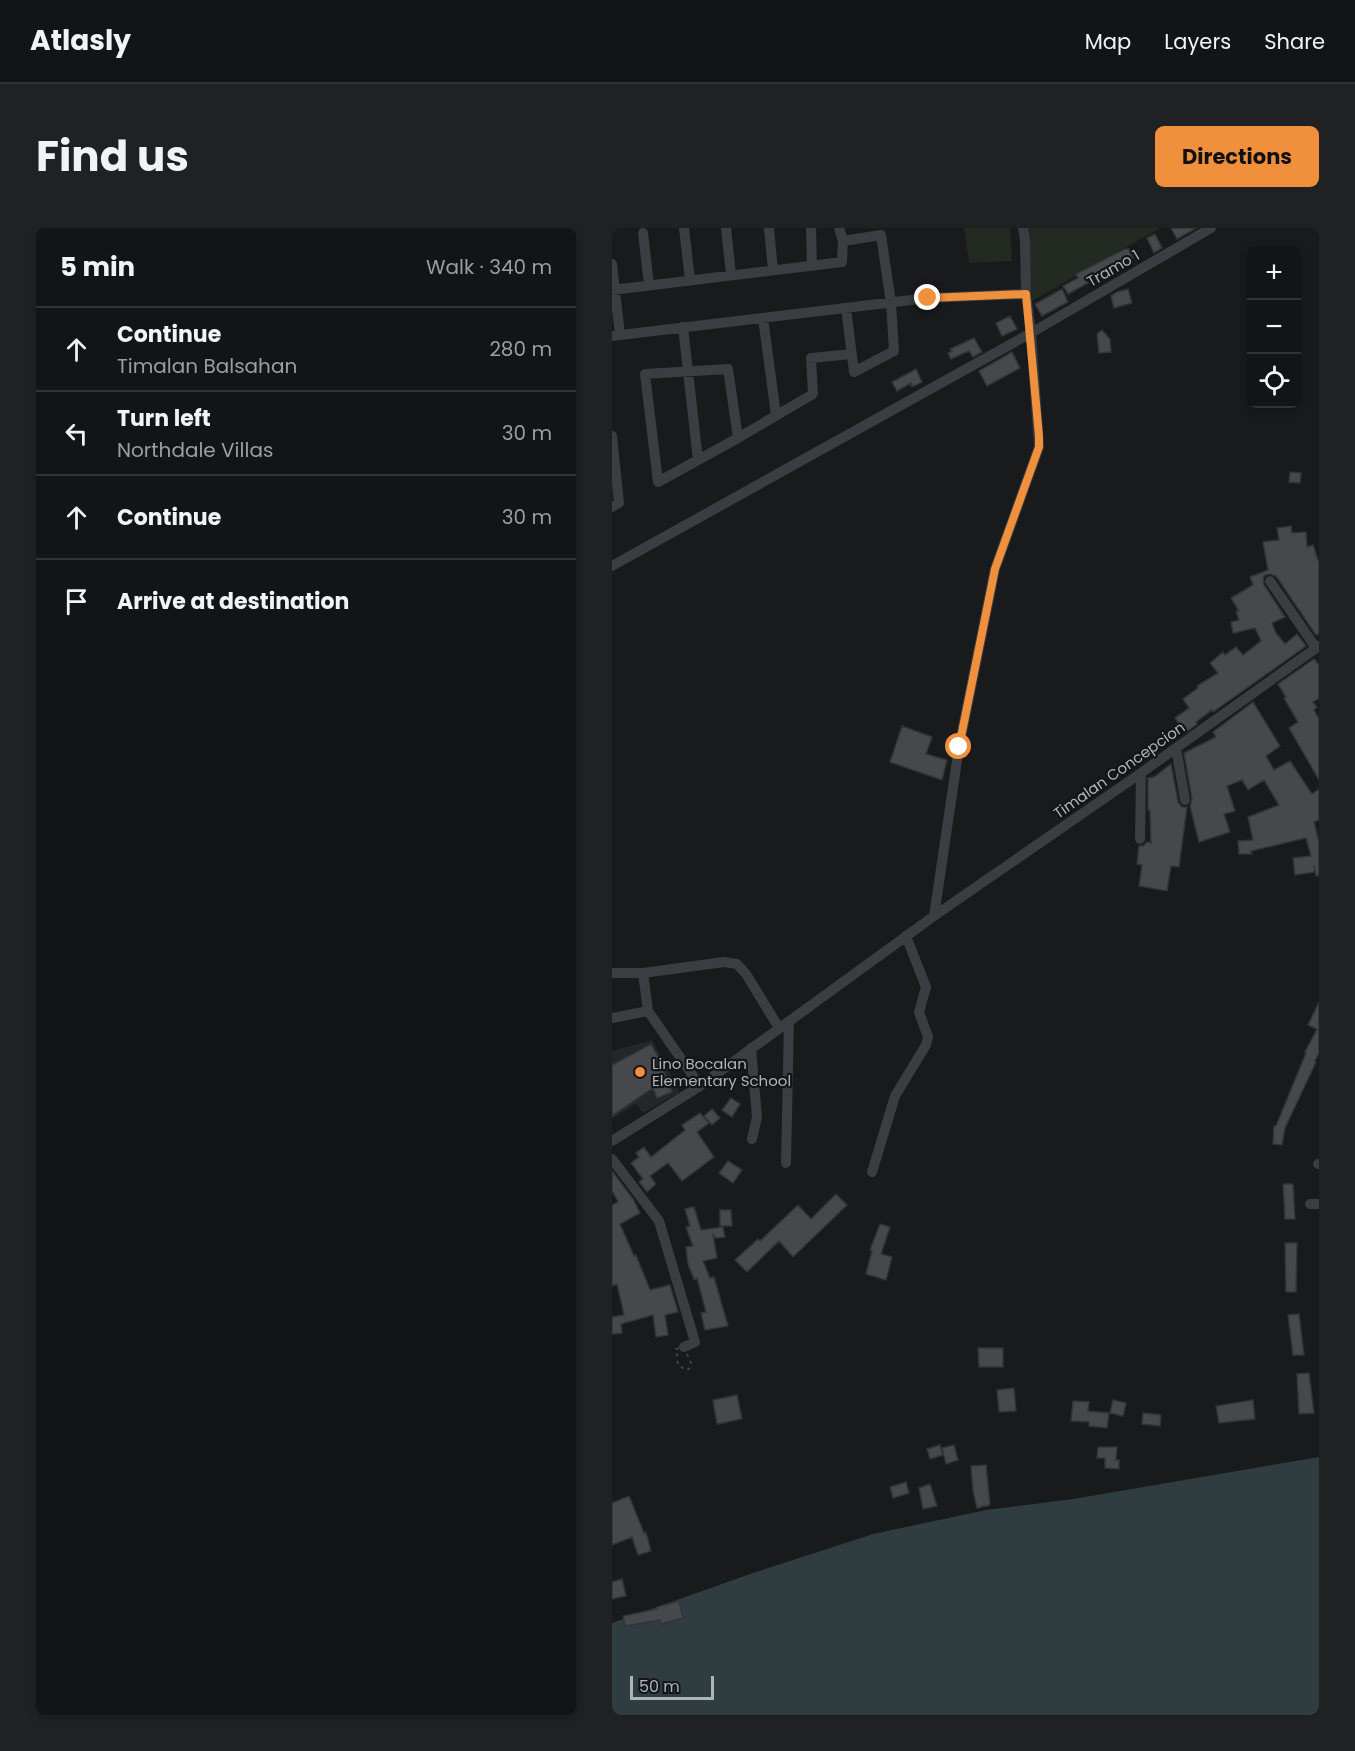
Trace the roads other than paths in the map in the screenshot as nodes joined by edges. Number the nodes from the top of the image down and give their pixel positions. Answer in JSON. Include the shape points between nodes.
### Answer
{"nodes":[{"id":1,"x":684,"y":228,"type":"edge"},
{"id":2,"x":726,"y":228,"type":"edge"},
{"id":3,"x":769,"y":228,"type":"edge"},
{"id":4,"x":811,"y":228,"type":"edge"},
{"id":5,"x":839,"y":228,"type":"edge"},
{"id":6,"x":1023,"y":228,"type":"edge"},
{"id":7,"x":1211,"y":228,"type":"edge"},
{"id":8,"x":643,"y":233,"type":"dead end"},
{"id":9,"x":843,"y":241,"type":"junction"},
{"id":10,"x":612,"y":264,"type":"edge"},
{"id":11,"x":812,"y":265,"type":"junction"},
{"id":12,"x":773,"y":270,"type":"junction"},
{"id":13,"x":730,"y":275,"type":"junction"},
{"id":14,"x":690,"y":280,"type":"junction"},
{"id":15,"x":649,"y":285,"type":"junction"},
{"id":16,"x":613,"y":290,"type":"edge"},
{"id":17,"x":1026,"y":294,"type":"junction"},
{"id":18,"x":891,"y":303,"type":"junction"},
{"id":19,"x":846,"y":308,"type":"junction"},
{"id":20,"x":763,"y":318,"type":"junction"},
{"id":21,"x":683,"y":327,"type":"junction"},
{"id":22,"x":1031,"y":333,"type":"junction"},
{"id":23,"x":616,"y":335,"type":"edge"},
{"id":24,"x":852,"y":354,"type":"junction"},
{"id":25,"x":687,"y":370,"type":"junction"},
{"id":26,"x":776,"y":415,"type":"junction"},
{"id":27,"x":612,"y":436,"type":"edge"},
{"id":28,"x":738,"y":438,"type":"junction"},
{"id":29,"x":698,"y":459,"type":"junction"},
{"id":30,"x":612,"y":507,"type":"edge"},
{"id":31,"x":612,"y":566,"type":"edge"},
{"id":32,"x":1270,"y":580,"type":"dead end"},
{"id":33,"x":1318,"y":647,"type":"edge"},
{"id":34,"x":1176,"y":748,"type":"junction"},
{"id":35,"x":1141,"y":773,"type":"junction"},
{"id":36,"x":1185,"y":800,"type":"dead end"},
{"id":37,"x":1140,"y":839,"type":"dead end"},
{"id":38,"x":934,"y":916,"type":"junction"},
{"id":39,"x":906,"y":936,"type":"junction"},
{"id":40,"x":612,"y":973,"type":"edge"},
{"id":41,"x":644,"y":974,"type":"junction"},
{"id":42,"x":648,"y":1011,"type":"junction"},
{"id":43,"x":612,"y":1018,"type":"edge"},
{"id":44,"x":789,"y":1021,"type":"junction"},
{"id":45,"x":778,"y":1029,"type":"junction"},
{"id":46,"x":752,"y":1048,"type":"junction"},
{"id":47,"x":700,"y":1086,"type":"junction"},
{"id":48,"x":752,"y":1138,"type":"dead end"},
{"id":49,"x":612,"y":1141,"type":"edge"},
{"id":50,"x":612,"y":1159,"type":"edge"},
{"id":51,"x":786,"y":1163,"type":"dead end"},
{"id":52,"x":872,"y":1172,"type":"dead end"},
{"id":53,"x":684,"y":1347,"type":"dead end"}],
"edges":[{"from":1,"to":14,"type":"street"},
{"from":2,"to":13,"type":"street"},
{"from":3,"to":12,"type":"street"},
{"from":4,"to":11,"type":"street"},
{"from":5,"to":9,"type":"street"},
{"from":6,"to":17,"type":"street"},
{"from":7,"to":22,"type":"street","name":"Tramo 1"},
{"from":8,"to":15,"type":"street"},
{"from":9,"to":11,"type":"street","via":[[842,262]]},
{"from":9,"to":18,"type":"street","via":[[881,235]]},
{"from":10,"to":16,"type":"street"},
{"from":11,"to":12,"type":"street"},
{"from":12,"to":13,"type":"street"},
{"from":13,"to":14,"type":"street"},
{"from":14,"to":15,"type":"street"},
{"from":15,"to":16,"type":"street"},
{"from":16,"to":23,"type":"street"},
{"from":17,"to":18,"type":"street"},
{"from":17,"to":22,"type":"street"},
{"from":18,"to":19,"type":"street"},
{"from":18,"to":24,"type":"street","via":[[894,351],[854,372]]},
{"from":19,"to":20,"type":"street"},
{"from":19,"to":24,"type":"street"},
{"from":20,"to":21,"type":"street"},
{"from":20,"to":26,"type":"street"},
{"from":21,"to":23,"type":"street"},
{"from":21,"to":25,"type":"street"},
{"from":22,"to":31,"type":"street","name":"Tramo 1"},
{"from":22,"to":38,"type":"street","via":[[1039,447],[995,569],[959,747]]},
{"from":24,"to":26,"type":"street","via":[[811,358],[813,394]]},
{"from":25,"to":28,"type":"street","via":[[728,369]]},
{"from":25,"to":29,"type":"street"},
{"from":25,"to":29,"type":"street","via":[[645,374],[658,482]]},
{"from":26,"to":28,"type":"street"},
{"from":27,"to":30,"type":"street","via":[[619,502]]},
{"from":28,"to":29,"type":"street"},
{"from":32,"to":33,"type":"street"},
{"from":33,"to":34,"type":"street","name":"Timalan Concepcion"},
{"from":34,"to":35,"type":"street","name":"Timalan Concepcion"},
{"from":34,"to":36,"type":"street"},
{"from":35,"to":37,"type":"street"},
{"from":35,"to":38,"type":"street","name":"Timalan Concepcion"},
{"from":38,"to":39,"type":"street","name":"Timalan Concepcion"},
{"from":39,"to":44,"type":"street","name":"Timalan Concepcion"},
{"from":39,"to":52,"type":"street","via":[[926,987],[919,1012],[928,1037],[896,1096]]},
{"from":40,"to":41,"type":"street"},
{"from":41,"to":42,"type":"street"},
{"from":41,"to":45,"type":"street","via":[[724,962],[737,964]]},
{"from":42,"to":43,"type":"street"},
{"from":42,"to":47,"type":"street"},
{"from":44,"to":45,"type":"street","name":"Timalan Concepcion"},
{"from":44,"to":51,"type":"street"},
{"from":45,"to":46,"type":"street","name":"Timalan Concepcion"},
{"from":46,"to":47,"type":"street","name":"Timalan Concepcion"},
{"from":46,"to":48,"type":"street","via":[[757,1118]]},
{"from":47,"to":49,"type":"street","name":"Timalan Concepcion"},
{"from":50,"to":53,"type":"street","via":[[659,1221],[695,1342]]}]}
